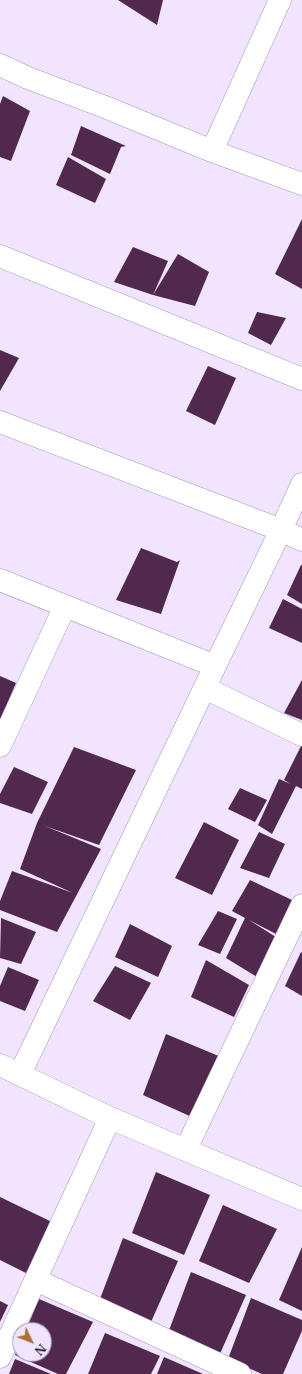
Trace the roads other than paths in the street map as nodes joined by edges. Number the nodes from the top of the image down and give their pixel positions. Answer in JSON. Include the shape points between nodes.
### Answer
{"nodes":[{"id":1,"x":280,"y":0,"type":"edge"},
{"id":2,"x":0,"y":65,"type":"edge"},
{"id":3,"x":212,"y":151,"type":"junction"},
{"id":4,"x":302,"y":184,"type":"edge"},
{"id":5,"x":0,"y":256,"type":"edge"},
{"id":6,"x":302,"y":379,"type":"edge"},
{"id":7,"x":0,"y":422,"type":"edge"},
{"id":8,"x":302,"y":484,"type":"edge"},
{"id":9,"x":281,"y":530,"type":"junction"},
{"id":10,"x":302,"y":540,"type":"edge"},
{"id":11,"x":0,"y":580,"type":"edge"},
{"id":12,"x":65,"y":606,"type":"junction"},
{"id":13,"x":215,"y":666,"type":"junction"},
{"id":14,"x":205,"y":688,"type":"junction"},
{"id":15,"x":302,"y":735,"type":"edge"},
{"id":16,"x":0,"y":746,"type":"edge"},
{"id":17,"x":302,"y":905,"type":"edge"},
{"id":18,"x":0,"y":1065,"type":"edge"},
{"id":19,"x":20,"y":1074,"type":"junction"},
{"id":20,"x":110,"y":1118,"type":"junction"},
{"id":21,"x":186,"y":1149,"type":"junction"},
{"id":22,"x":302,"y":1199,"type":"edge"},
{"id":23,"x":36,"y":1280,"type":"junction"},
{"id":24,"x":0,"y":1357,"type":"edge"},
{"id":25,"x":240,"y":1374,"type":"edge"}],
"edges":[{"from":1,"to":3,"type":"street"},
{"from":2,"to":3,"type":"street"},
{"from":3,"to":4,"type":"street"},
{"from":5,"to":6,"type":"street"},
{"from":7,"to":9,"type":"street"},
{"from":8,"to":9,"type":"street"},
{"from":9,"to":10,"type":"street"},
{"from":9,"to":13,"type":"street"},
{"from":11,"to":12,"type":"street"},
{"from":12,"to":13,"type":"street"},
{"from":12,"to":16,"type":"street"},
{"from":13,"to":14,"type":"street"},
{"from":14,"to":15,"type":"street"},
{"from":14,"to":19,"type":"street"},
{"from":17,"to":21,"type":"street"},
{"from":18,"to":19,"type":"street"},
{"from":19,"to":20,"type":"street"},
{"from":20,"to":21,"type":"street"},
{"from":20,"to":23,"type":"street"},
{"from":21,"to":22,"type":"street"},
{"from":23,"to":24,"type":"street"},
{"from":23,"to":25,"type":"street"}]}
